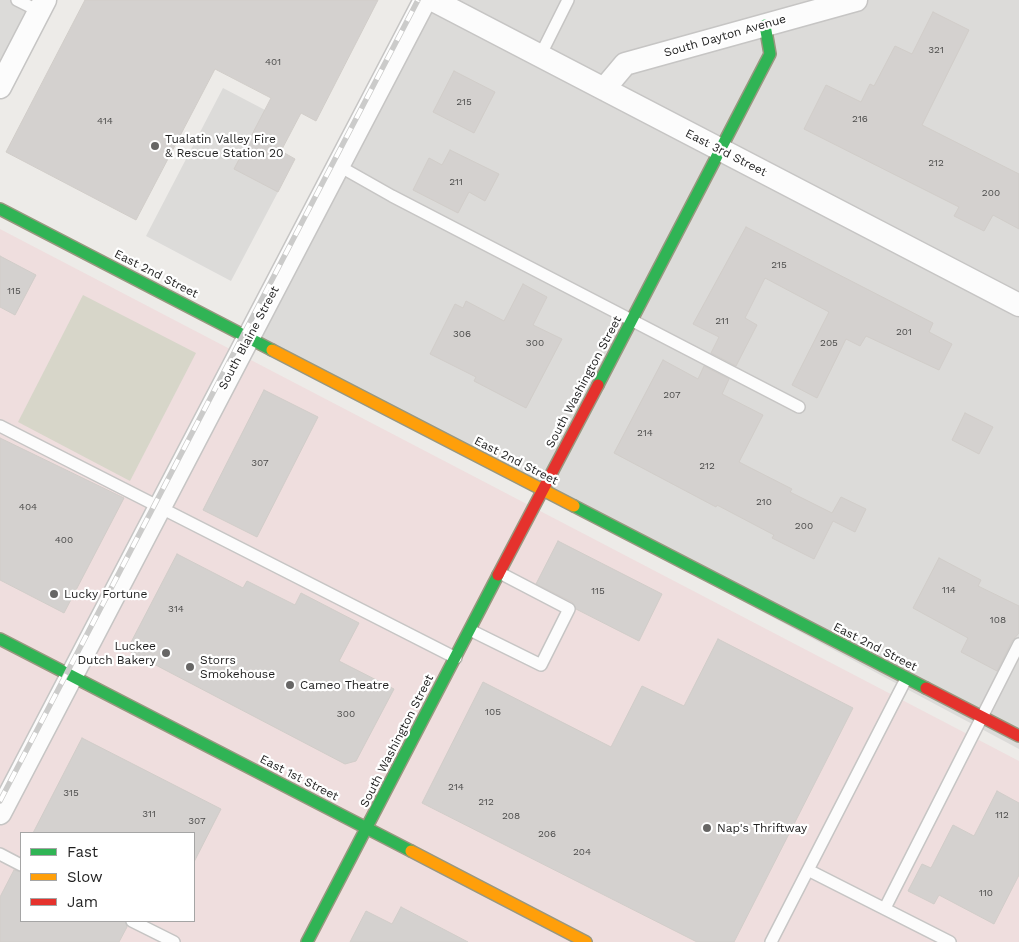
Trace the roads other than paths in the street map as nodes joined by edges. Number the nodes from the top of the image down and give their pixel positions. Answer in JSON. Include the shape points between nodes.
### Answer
{"nodes":[{"id":1,"x":17,"y":0,"type":"edge"},
{"id":2,"x":424,"y":0,"type":"edge"},
{"id":3,"x":433,"y":0,"type":"edge"},
{"id":4,"x":568,"y":0,"type":"edge"},
{"id":5,"x":856,"y":0,"type":"edge"},
{"id":6,"x":42,"y":6,"type":"edge"},
{"id":7,"x":765,"y":25,"type":"junction"},
{"id":8,"x":540,"y":56,"type":"junction"},
{"id":9,"x":0,"y":87,"type":"edge"},
{"id":10,"x":604,"y":89,"type":"junction"},
{"id":11,"x":720,"y":150,"type":"junction"},
{"id":12,"x":338,"y":166,"type":"junction"},
{"id":13,"x":0,"y":209,"type":"edge"},
{"id":14,"x":1019,"y":305,"type":"edge"},
{"id":15,"x":632,"y":320,"type":"junction"},
{"id":16,"x":250,"y":338,"type":"junction"},
{"id":17,"x":799,"y":406,"type":"dead end"},
{"id":18,"x":0,"y":426,"type":"edge"},
{"id":19,"x":543,"y":490,"type":"junction"},
{"id":20,"x":160,"y":508,"type":"junction"},
{"id":21,"x":500,"y":573,"type":"junction"},
{"id":22,"x":470,"y":630,"type":"junction"},
{"id":23,"x":0,"y":639,"type":"edge"},
{"id":24,"x":1019,"y":644,"type":"edge"},
{"id":25,"x":456,"y":658,"type":"junction"},
{"id":26,"x":71,"y":676,"type":"junction"},
{"id":27,"x":906,"y":679,"type":"junction"},
{"id":28,"x":981,"y":716,"type":"junction"},
{"id":29,"x":1019,"y":736,"type":"edge"},
{"id":30,"x":0,"y":813,"type":"edge"},
{"id":31,"x":367,"y":828,"type":"junction"},
{"id":32,"x":0,"y":854,"type":"edge"},
{"id":33,"x":20,"y":864,"type":"edge"},
{"id":34,"x":808,"y":870,"type":"junction"},
{"id":35,"x":885,"y":908,"type":"junction"},
{"id":36,"x":134,"y":922,"type":"edge"},
{"id":37,"x":174,"y":942,"type":"edge"},
{"id":38,"x":307,"y":942,"type":"edge"},
{"id":39,"x":586,"y":942,"type":"edge"},
{"id":40,"x":771,"y":942,"type":"edge"},
{"id":41,"x":950,"y":942,"type":"edge"}],
"edges":[{"from":1,"to":6,"type":"lane"},
{"from":2,"to":12,"type":"street","name":"South Blaine Street"},
{"from":3,"to":8,"type":"street","name":"East 3rd Street"},
{"from":4,"to":8,"type":"lane"},
{"from":5,"to":7,"type":"street","name":"South Dayton Avenue"},
{"from":6,"to":9,"type":"street"},
{"from":7,"to":10,"type":"street","name":"South Dayton Avenue","via":[[625,64]]},
{"from":7,"to":11,"type":"street","name":"South Washington Street","via":[[770,54]]},
{"from":8,"to":10,"type":"street","name":"East 3rd Street"},
{"from":10,"to":11,"type":"street","name":"East 3rd Street"},
{"from":11,"to":14,"type":"street","name":"East 3rd Street"},
{"from":11,"to":15,"type":"street","name":"South Washington Street"},
{"from":12,"to":15,"type":"lane"},
{"from":12,"to":16,"type":"street","name":"South Blaine Street"},
{"from":13,"to":16,"type":"street","name":"East 2nd Street"},
{"from":15,"to":17,"type":"lane"},
{"from":15,"to":19,"type":"street","name":"South Washington Street"},
{"from":16,"to":19,"type":"street","name":"East 2nd Street"},
{"from":16,"to":20,"type":"street","name":"South Blaine Street"},
{"from":18,"to":20,"type":"lane"},
{"from":19,"to":21,"type":"street","name":"South Washington Street"},
{"from":19,"to":27,"type":"street","name":"East 2nd Street"},
{"from":20,"to":25,"type":"lane"},
{"from":20,"to":26,"type":"street","name":"South Blaine Street"},
{"from":21,"to":22,"type":"street","name":"South Washington Street"},
{"from":21,"to":22,"type":"lane","via":[[570,609],[542,665]]},
{"from":22,"to":25,"type":"street","name":"South Washington Street"},
{"from":23,"to":26,"type":"street","name":"East 1st Street"},
{"from":24,"to":28,"type":"lane"},
{"from":25,"to":31,"type":"street","name":"South Washington Street"},
{"from":26,"to":30,"type":"street","name":"South Blaine Street"},
{"from":26,"to":31,"type":"street","name":"East 1st Street"},
{"from":27,"to":28,"type":"street","name":"East 2nd Street"},
{"from":27,"to":34,"type":"lane"},
{"from":28,"to":29,"type":"street","name":"East 2nd Street"},
{"from":28,"to":35,"type":"lane"},
{"from":31,"to":38,"type":"street","name":"South Washington Street"},
{"from":31,"to":39,"type":"street","name":"East 1st Street"},
{"from":32,"to":33,"type":"lane"},
{"from":34,"to":35,"type":"lane"},
{"from":34,"to":40,"type":"lane"},
{"from":35,"to":41,"type":"lane"},
{"from":36,"to":37,"type":"lane"}]}
